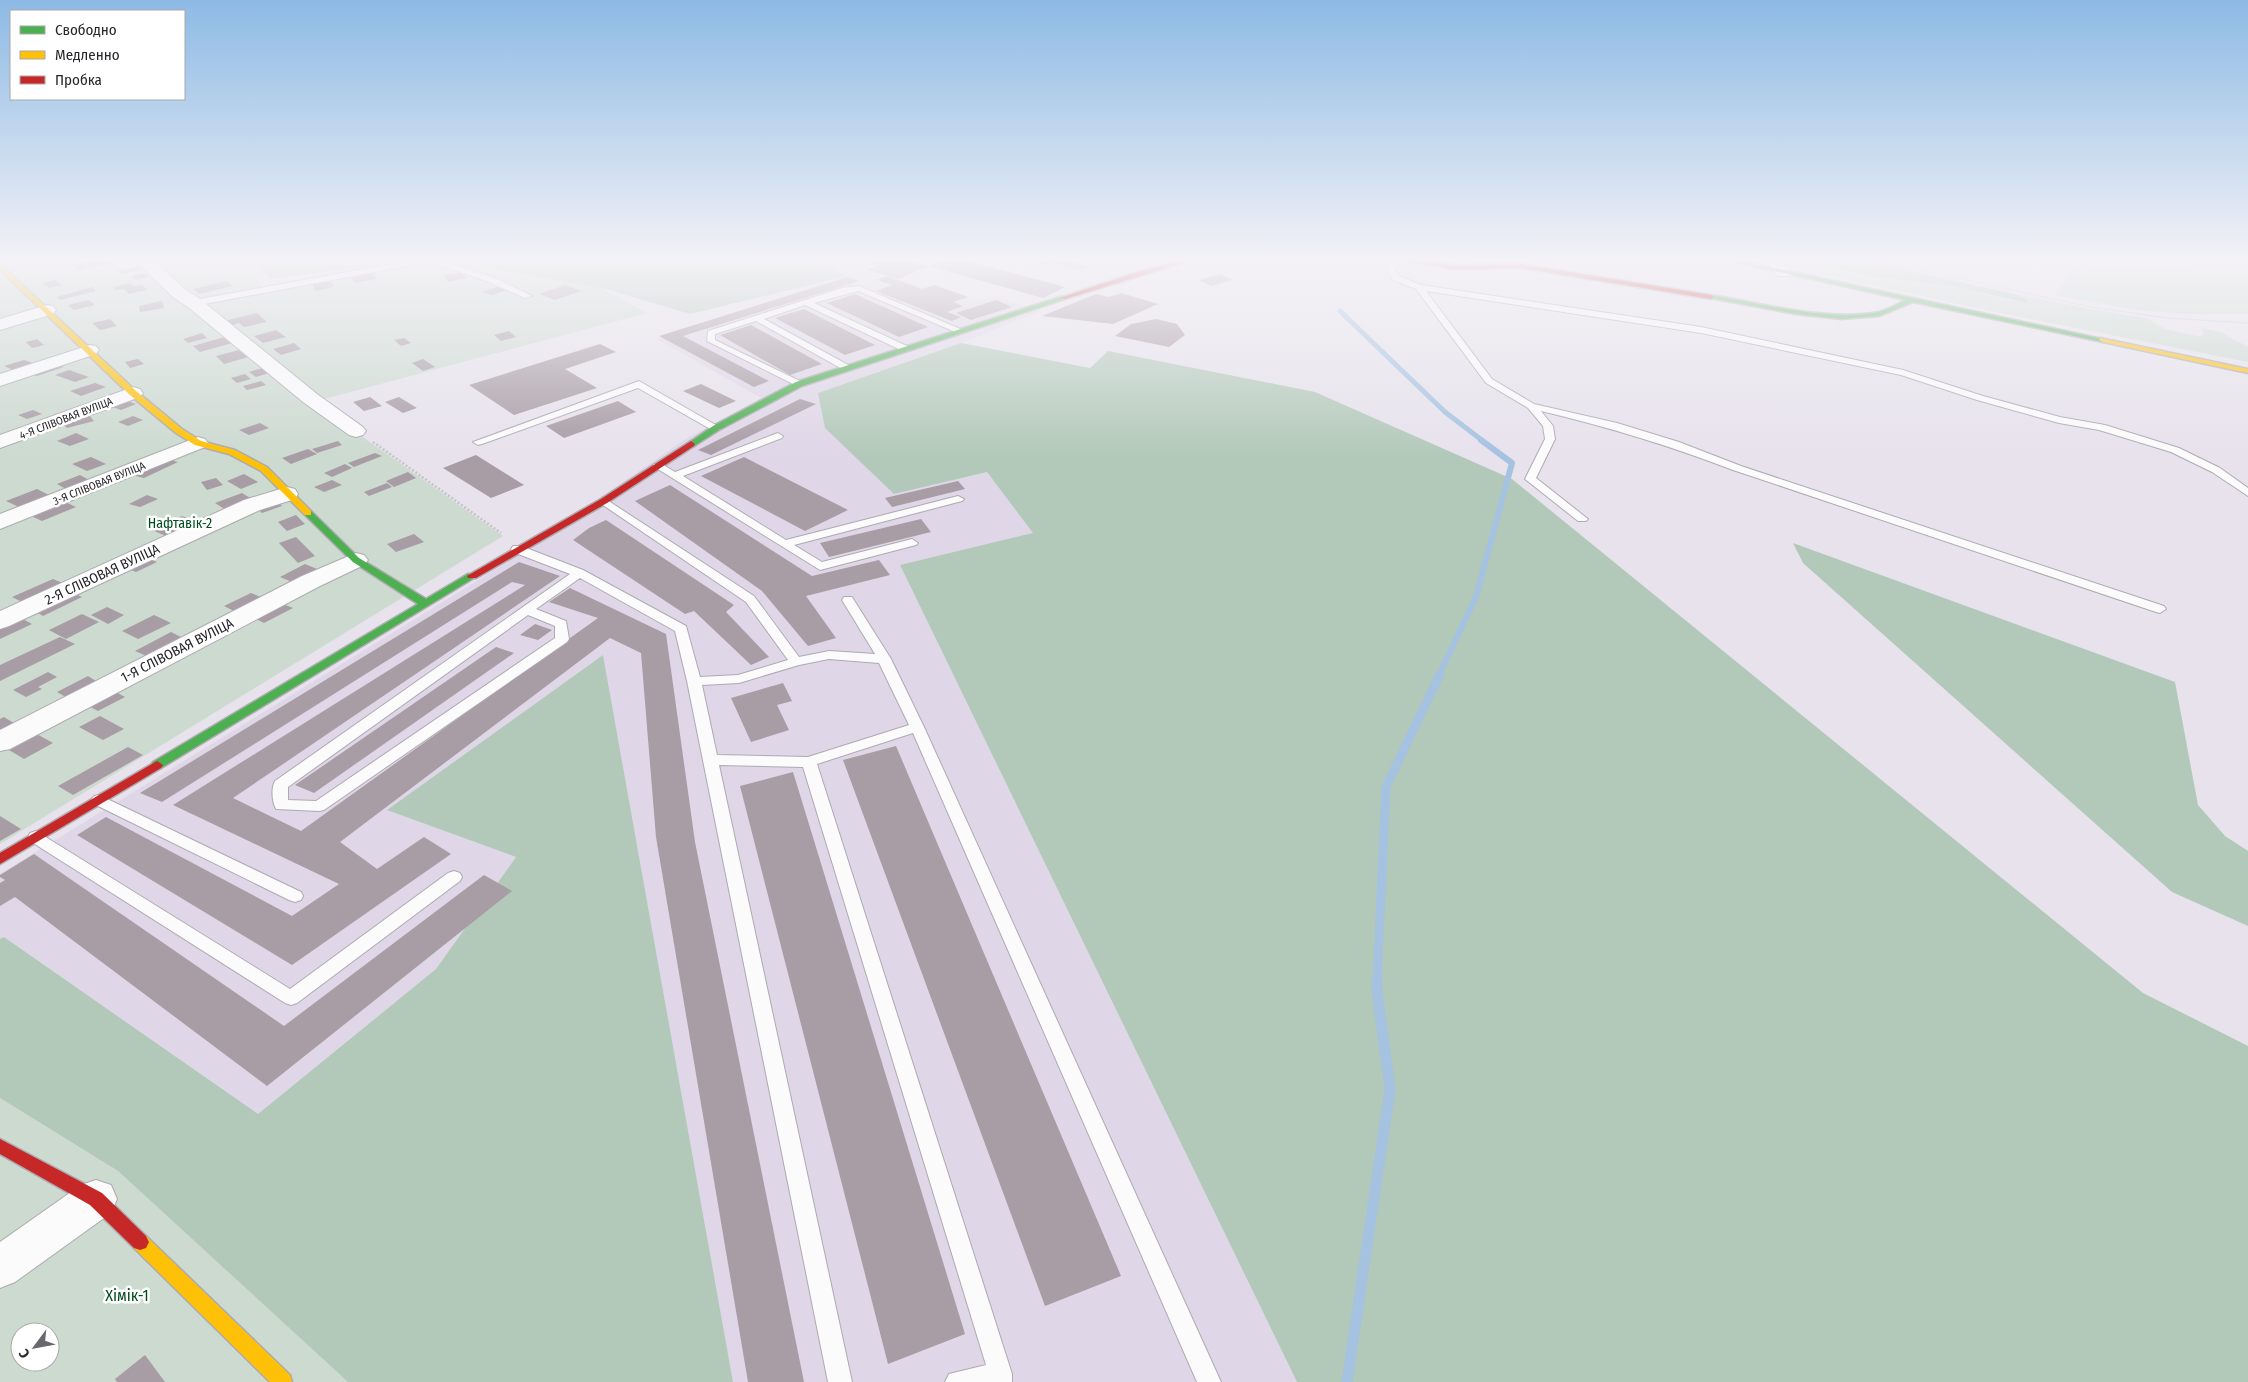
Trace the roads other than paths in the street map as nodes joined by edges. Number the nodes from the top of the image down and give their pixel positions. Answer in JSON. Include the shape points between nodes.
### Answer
{"nodes":[{"id":1,"x":64,"y":325,"type":"edge"},
{"id":2,"x":221,"y":325,"type":"edge"},
{"id":3,"x":731,"y":325,"type":"edge"},
{"id":4,"x":770,"y":325,"type":"edge"},
{"id":5,"x":855,"y":325,"type":"edge"},
{"id":6,"x":946,"y":325,"type":"edge"},
{"id":7,"x":981,"y":325,"type":"edge"},
{"id":8,"x":1448,"y":325,"type":"edge"},
{"id":9,"x":1671,"y":325,"type":"edge"},
{"id":10,"x":2032,"y":325,"type":"edge"},
{"id":11,"x":961,"y":332,"type":"junction"},
{"id":12,"x":90,"y":350,"type":"junction"},
{"id":13,"x":906,"y":350,"type":"junction"},
{"id":14,"x":847,"y":368,"type":"junction"},
{"id":15,"x":2248,"y":371,"type":"edge"},
{"id":16,"x":0,"y":380,"type":"edge"},
{"id":17,"x":799,"y":384,"type":"junction"},
{"id":18,"x":133,"y":393,"type":"junction"},
{"id":19,"x":1531,"y":406,"type":"junction"},
{"id":20,"x":716,"y":428,"type":"junction"},
{"id":21,"x":356,"y":431,"type":"road end"},
{"id":22,"x":778,"y":436,"type":"dead end"},
{"id":23,"x":0,"y":442,"type":"edge"},
{"id":24,"x":478,"y":442,"type":"dead end"},
{"id":25,"x":198,"y":443,"type":"junction"},
{"id":26,"x":658,"y":466,"type":"junction"},
{"id":27,"x":674,"y":476,"type":"junction"},
{"id":28,"x":2248,"y":493,"type":"edge"},
{"id":29,"x":287,"y":494,"type":"junction"},
{"id":30,"x":958,"y":500,"type":"dead end"},
{"id":31,"x":604,"y":501,"type":"junction"},
{"id":32,"x":1582,"y":519,"type":"dead end"},
{"id":33,"x":0,"y":522,"type":"edge"},
{"id":34,"x":912,"y":543,"type":"dead end"},
{"id":35,"x":785,"y":544,"type":"junction"},
{"id":36,"x":517,"y":549,"type":"junction"},
{"id":37,"x":356,"y":560,"type":"junction"},
{"id":38,"x":579,"y":573,"type":"junction"},
{"id":39,"x":848,"y":600,"type":"dead end"},
{"id":40,"x":426,"y":604,"type":"junction"},
{"id":41,"x":2160,"y":609,"type":"dead end"},
{"id":42,"x":526,"y":610,"type":"junction"},
{"id":43,"x":0,"y":622,"type":"edge"},
{"id":44,"x":884,"y":659,"type":"junction"},
{"id":45,"x":796,"y":662,"type":"junction"},
{"id":46,"x":694,"y":681,"type":"junction"},
{"id":47,"x":917,"y":727,"type":"junction"},
{"id":48,"x":0,"y":742,"type":"edge"},
{"id":49,"x":711,"y":760,"type":"junction"},
{"id":50,"x":808,"y":762,"type":"junction"},
{"id":51,"x":99,"y":800,"type":"junction"},
{"id":52,"x":36,"y":838,"type":"junction"},
{"id":53,"x":0,"y":859,"type":"edge"},
{"id":54,"x":454,"y":877,"type":"dead end"},
{"id":55,"x":296,"y":896,"type":"dead end"},
{"id":56,"x":0,"y":1146,"type":"edge"},
{"id":57,"x":96,"y":1199,"type":"junction"},
{"id":58,"x":0,"y":1266,"type":"edge"},
{"id":59,"x":1000,"y":1378,"type":"edge"},
{"id":60,"x":283,"y":1382,"type":"edge"},
{"id":61,"x":840,"y":1382,"type":"edge"},
{"id":62,"x":957,"y":1382,"type":"edge"},
{"id":63,"x":1209,"y":1382,"type":"edge"}],
"edges":[{"from":1,"to":12,"type":"street"},
{"from":2,"to":21,"type":"street"},
{"from":3,"to":17,"type":"lane","via":[[710,332],[710,340]]},
{"from":4,"to":14,"type":"lane"},
{"from":5,"to":13,"type":"lane"},
{"from":6,"to":11,"type":"lane"},
{"from":7,"to":11,"type":"street"},
{"from":8,"to":19,"type":"lane","via":[[1489,381]]},
{"from":9,"to":28,"type":"lane","via":[[1903,373],[2059,420],[2101,427],[2175,450],[2216,470]]},
{"from":10,"to":15,"type":"street"},
{"from":11,"to":13,"type":"street"},
{"from":12,"to":16,"type":"street"},
{"from":12,"to":18,"type":"street"},
{"from":13,"to":14,"type":"street"},
{"from":14,"to":17,"type":"street"},
{"from":17,"to":20,"type":"street"},
{"from":18,"to":23,"type":"street","name":"4-Я СЛІВОВАЯ ВУЛІЦА"},
{"from":18,"to":25,"type":"street"},
{"from":19,"to":32,"type":"lane","via":[[1548,426],[1550,439],[1530,479]]},
{"from":19,"to":41,"type":"lane","via":[[1613,425],[1675,444],[1737,468]]},
{"from":20,"to":24,"type":"lane","via":[[639,384]]},
{"from":20,"to":26,"type":"street"},
{"from":22,"to":27,"type":"lane"},
{"from":25,"to":29,"type":"street","via":[[232,452],[264,469]]},
{"from":25,"to":33,"type":"street","name":"3-Я СЛІВОВАЯ ВУЛІЦА"},
{"from":26,"to":27,"type":"lane"},
{"from":26,"to":31,"type":"street"},
{"from":27,"to":35,"type":"lane"},
{"from":29,"to":37,"type":"street"},
{"from":29,"to":43,"type":"street","name":"2-Я СЛІВОВАЯ ВУЛІЦА","via":[[252,505]]},
{"from":30,"to":35,"type":"lane"},
{"from":31,"to":36,"type":"street"},
{"from":31,"to":45,"type":"lane","via":[[750,599]]},
{"from":34,"to":35,"type":"lane","via":[[820,566]]},
{"from":36,"to":38,"type":"lane"},
{"from":36,"to":40,"type":"street"},
{"from":37,"to":40,"type":"street"},
{"from":37,"to":48,"type":"street","name":"1-Я СЛІВОВАЯ ВУЛІЦА"},
{"from":38,"to":42,"type":"lane"},
{"from":38,"to":46,"type":"lane","via":[[681,629]]},
{"from":39,"to":44,"type":"lane"},
{"from":40,"to":51,"type":"street"},
{"from":42,"to":42,"type":"lane","via":[[280,785],[281,805],[319,806],[562,639],[561,624]]},
{"from":44,"to":45,"type":"lane","via":[[829,655]]},
{"from":44,"to":47,"type":"lane"},
{"from":45,"to":46,"type":"lane","via":[[740,679]]},
{"from":46,"to":49,"type":"lane"},
{"from":47,"to":50,"type":"lane"},
{"from":47,"to":63,"type":"lane"},
{"from":49,"to":50,"type":"lane"},
{"from":49,"to":61,"type":"lane"},
{"from":50,"to":59,"type":"lane"},
{"from":51,"to":52,"type":"street"},
{"from":51,"to":55,"type":"lane"},
{"from":52,"to":53,"type":"street"},
{"from":52,"to":54,"type":"lane","via":[[291,998]]},
{"from":56,"to":57,"type":"street"},
{"from":57,"to":58,"type":"street"},
{"from":57,"to":60,"type":"street"},
{"from":59,"to":62,"type":"lane"}]}
